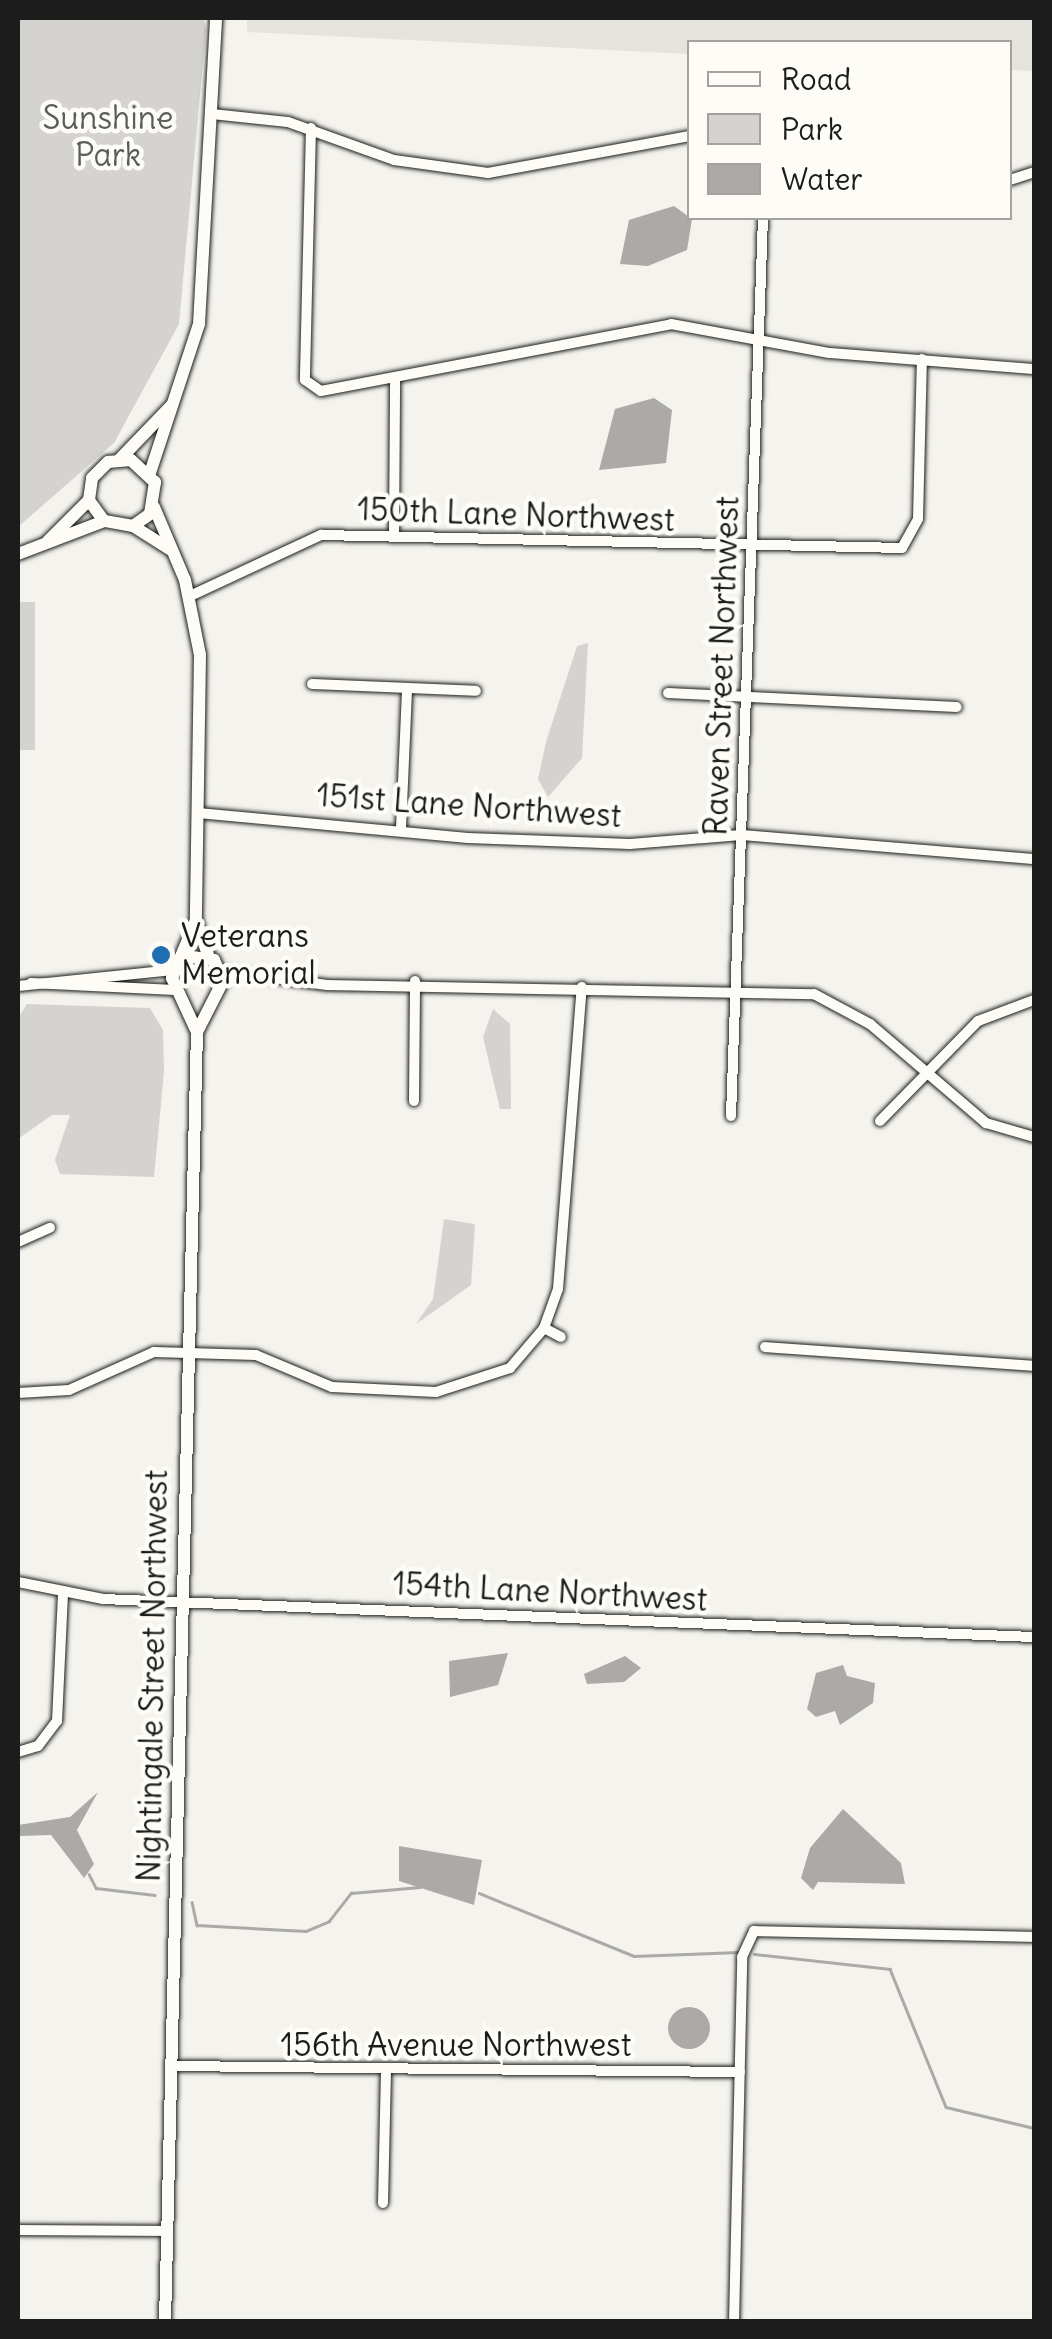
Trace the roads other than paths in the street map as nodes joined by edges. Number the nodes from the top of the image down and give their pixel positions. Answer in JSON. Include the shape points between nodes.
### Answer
{"nodes":[{"id":1,"x":216,"y":18,"type":"edge"},
{"id":2,"x":212,"y":114,"type":"junction"},
{"id":3,"x":310,"y":128,"type":"junction"},
{"id":4,"x":687,"y":137,"type":"edge"},
{"id":5,"x":763,"y":220,"type":"edge"},
{"id":6,"x":758,"y":335,"type":"junction"},
{"id":7,"x":922,"y":359,"type":"junction"},
{"id":8,"x":1034,"y":369,"type":"edge"},
{"id":9,"x":395,"y":382,"type":"junction"},
{"id":10,"x":174,"y":403,"type":"junction"},
{"id":11,"x":120,"y":459,"type":"junction"},
{"id":12,"x":150,"y":472,"type":"junction"},
{"id":13,"x":89,"y":500,"type":"junction"},
{"id":14,"x":154,"y":507,"type":"junction"},
{"id":15,"x":104,"y":522,"type":"junction"},
{"id":16,"x":132,"y":526,"type":"junction"},
{"id":17,"x":394,"y":537,"type":"junction"},
{"id":18,"x":48,"y":541,"type":"junction"},
{"id":19,"x":751,"y":547,"type":"junction"},
{"id":20,"x":171,"y":550,"type":"junction"},
{"id":21,"x":18,"y":554,"type":"edge"},
{"id":22,"x":190,"y":596,"type":"junction"},
{"id":23,"x":312,"y":684,"type":"dead end"},
{"id":24,"x":406,"y":688,"type":"junction"},
{"id":25,"x":476,"y":691,"type":"dead end"},
{"id":26,"x":668,"y":693,"type":"dead end"},
{"id":27,"x":745,"y":694,"type":"junction"},
{"id":28,"x":957,"y":707,"type":"dead end"},
{"id":29,"x":198,"y":813,"type":"junction"},
{"id":30,"x":401,"y":828,"type":"junction"},
{"id":31,"x":741,"y":835,"type":"junction"},
{"id":32,"x":1034,"y":859,"type":"edge"},
{"id":33,"x":196,"y":920,"type":"junction"},
{"id":34,"x":185,"y":956,"type":"junction"},
{"id":35,"x":208,"y":956,"type":"junction"},
{"id":36,"x":173,"y":970,"type":"junction"},
{"id":37,"x":221,"y":971,"type":"junction"},
{"id":38,"x":242,"y":980,"type":"junction"},
{"id":39,"x":415,"y":980,"type":"junction"},
{"id":40,"x":24,"y":984,"type":"edge"},
{"id":41,"x":582,"y":987,"type":"junction"},
{"id":42,"x":221,"y":989,"type":"junction"},
{"id":43,"x":175,"y":990,"type":"junction"},
{"id":44,"x":736,"y":990,"type":"junction"},
{"id":45,"x":1034,"y":1000,"type":"edge"},
{"id":46,"x":186,"y":1002,"type":"junction"},
{"id":47,"x":208,"y":1002,"type":"junction"},
{"id":48,"x":197,"y":1032,"type":"junction"},
{"id":49,"x":928,"y":1076,"type":"junction"},
{"id":50,"x":414,"y":1101,"type":"dead end"},
{"id":51,"x":731,"y":1116,"type":"dead end"},
{"id":52,"x":880,"y":1121,"type":"dead end"},
{"id":53,"x":1034,"y":1137,"type":"edge"},
{"id":54,"x":50,"y":1228,"type":"dead end"},
{"id":55,"x":18,"y":1242,"type":"edge"},
{"id":56,"x":544,"y":1328,"type":"junction"},
{"id":57,"x":561,"y":1337,"type":"dead end"},
{"id":58,"x":765,"y":1348,"type":"dead end"},
{"id":59,"x":188,"y":1352,"type":"junction"},
{"id":60,"x":1034,"y":1366,"type":"edge"},
{"id":61,"x":18,"y":1393,"type":"edge"},
{"id":62,"x":18,"y":1582,"type":"edge"},
{"id":63,"x":63,"y":1596,"type":"junction"},
{"id":64,"x":182,"y":1602,"type":"junction"},
{"id":65,"x":1034,"y":1636,"type":"edge"},
{"id":66,"x":18,"y":1752,"type":"edge"},
{"id":67,"x":1034,"y":1938,"type":"edge"},
{"id":68,"x":172,"y":2066,"type":"junction"},
{"id":69,"x":386,"y":2071,"type":"junction"},
{"id":70,"x":740,"y":2072,"type":"junction"},
{"id":71,"x":382,"y":2203,"type":"dead end"},
{"id":72,"x":18,"y":2230,"type":"edge"},
{"id":73,"x":168,"y":2231,"type":"junction"},
{"id":74,"x":165,"y":2322,"type":"edge"},
{"id":75,"x":734,"y":2322,"type":"edge"}],
"edges":[{"from":1,"to":2,"type":"street"},
{"from":2,"to":3,"type":"street"},
{"from":2,"to":10,"type":"street","via":[[202,305]]},
{"from":3,"to":4,"type":"street","via":[[394,160],[488,173]]},
{"from":3,"to":9,"type":"street","via":[[305,380],[321,391]]},
{"from":5,"to":6,"type":"street","name":"Raven Street Northwest"},
{"from":6,"to":7,"type":"street","via":[[829,353]]},
{"from":6,"to":9,"type":"street","via":[[700,324],[630,329]]},
{"from":6,"to":19,"type":"street","name":"Raven Street Northwest"},
{"from":7,"to":8,"type":"street"},
{"from":7,"to":19,"type":"street","name":"150th Lane Northwest","via":[[913,538],[882,551]]},
{"from":9,"to":17,"type":"street"},
{"from":10,"to":11,"type":"street"},
{"from":10,"to":12,"type":"street"},
{"from":11,"to":12,"type":"street"},
{"from":11,"to":13,"type":"street","via":[[92,478]]},
{"from":12,"to":14,"type":"street"},
{"from":13,"to":15,"type":"street"},
{"from":13,"to":18,"type":"street"},
{"from":14,"to":16,"type":"street"},
{"from":14,"to":20,"type":"street"},
{"from":15,"to":16,"type":"street"},
{"from":15,"to":18,"type":"street"},
{"from":16,"to":20,"type":"street"},
{"from":17,"to":19,"type":"street","name":"150th Lane Northwest"},
{"from":17,"to":22,"type":"street","name":"150th Lane Northwest","via":[[299,538],[231,582]]},
{"from":18,"to":21,"type":"street"},
{"from":19,"to":27,"type":"street","name":"Raven Street Northwest"},
{"from":20,"to":22,"type":"street"},
{"from":22,"to":29,"type":"street","via":[[200,655]]},
{"from":23,"to":24,"type":"street"},
{"from":24,"to":25,"type":"street"},
{"from":24,"to":30,"type":"street"},
{"from":26,"to":27,"type":"street"},
{"from":27,"to":28,"type":"street"},
{"from":27,"to":31,"type":"street","name":"Raven Street Northwest"},
{"from":29,"to":30,"type":"street","name":"151st Lane Northwest"},
{"from":29,"to":33,"type":"street"},
{"from":30,"to":31,"type":"street","name":"151st Lane Northwest","via":[[630,844]]},
{"from":31,"to":32,"type":"street","name":"151st Lane Northwest"},
{"from":31,"to":44,"type":"street","name":"Raven Street Northwest"},
{"from":33,"to":34,"type":"street"},
{"from":33,"to":35,"type":"street"},
{"from":34,"to":35,"type":"street"},
{"from":34,"to":36,"type":"street"},
{"from":35,"to":37,"type":"street"},
{"from":36,"to":40,"type":"street"},
{"from":36,"to":43,"type":"street"},
{"from":37,"to":38,"type":"street"},
{"from":37,"to":42,"type":"street"},
{"from":38,"to":39,"type":"street"},
{"from":38,"to":42,"type":"street"},
{"from":39,"to":41,"type":"street"},
{"from":39,"to":50,"type":"street"},
{"from":40,"to":43,"type":"street"},
{"from":41,"to":44,"type":"street"},
{"from":41,"to":56,"type":"street","via":[[574,1162]]},
{"from":42,"to":47,"type":"street","name":"Nightingale Street Northwest"},
{"from":43,"to":46,"type":"street","name":"Nightingale Street Northwest"},
{"from":44,"to":49,"type":"street","via":[[840,1004]]},
{"from":44,"to":51,"type":"street","name":"Raven Street Northwest"},
{"from":45,"to":49,"type":"street","via":[[978,1021]]},
{"from":46,"to":47,"type":"street"},
{"from":46,"to":48,"type":"street","name":"Nightingale Street Northwest"},
{"from":47,"to":48,"type":"street","name":"Nightingale Street Northwest"},
{"from":48,"to":59,"type":"street","name":"Nightingale Street Northwest"},
{"from":49,"to":52,"type":"street"},
{"from":49,"to":53,"type":"street","via":[[986,1123]]},
{"from":54,"to":55,"type":"street"},
{"from":56,"to":57,"type":"street"},
{"from":56,"to":59,"type":"street","via":[[510,1368],[436,1392],[332,1387],[256,1355]]},
{"from":58,"to":60,"type":"street"},
{"from":59,"to":61,"type":"street","via":[[143,1353],[69,1390]]},
{"from":59,"to":64,"type":"street","name":"Nightingale Street Northwest"},
{"from":62,"to":63,"type":"street","name":"154th Lane Northwest"},
{"from":63,"to":64,"type":"street","name":"154th Lane Northwest"},
{"from":63,"to":66,"type":"street","via":[[56,1721],[45,1739]]},
{"from":64,"to":65,"type":"street","name":"154th Lane Northwest"},
{"from":64,"to":68,"type":"street","name":"Nightingale Street Northwest"},
{"from":67,"to":70,"type":"street","via":[[761,1927],[742,1957]]},
{"from":68,"to":69,"type":"street","name":"156th Avenue Northwest"},
{"from":68,"to":73,"type":"street","name":"Nightingale Street Northwest"},
{"from":69,"to":70,"type":"street","name":"156th Avenue Northwest","via":[[498,2063]]},
{"from":69,"to":71,"type":"street"},
{"from":70,"to":75,"type":"street"},
{"from":72,"to":73,"type":"street"},
{"from":73,"to":74,"type":"street","name":"Nightingale Street Northwest"}]}
